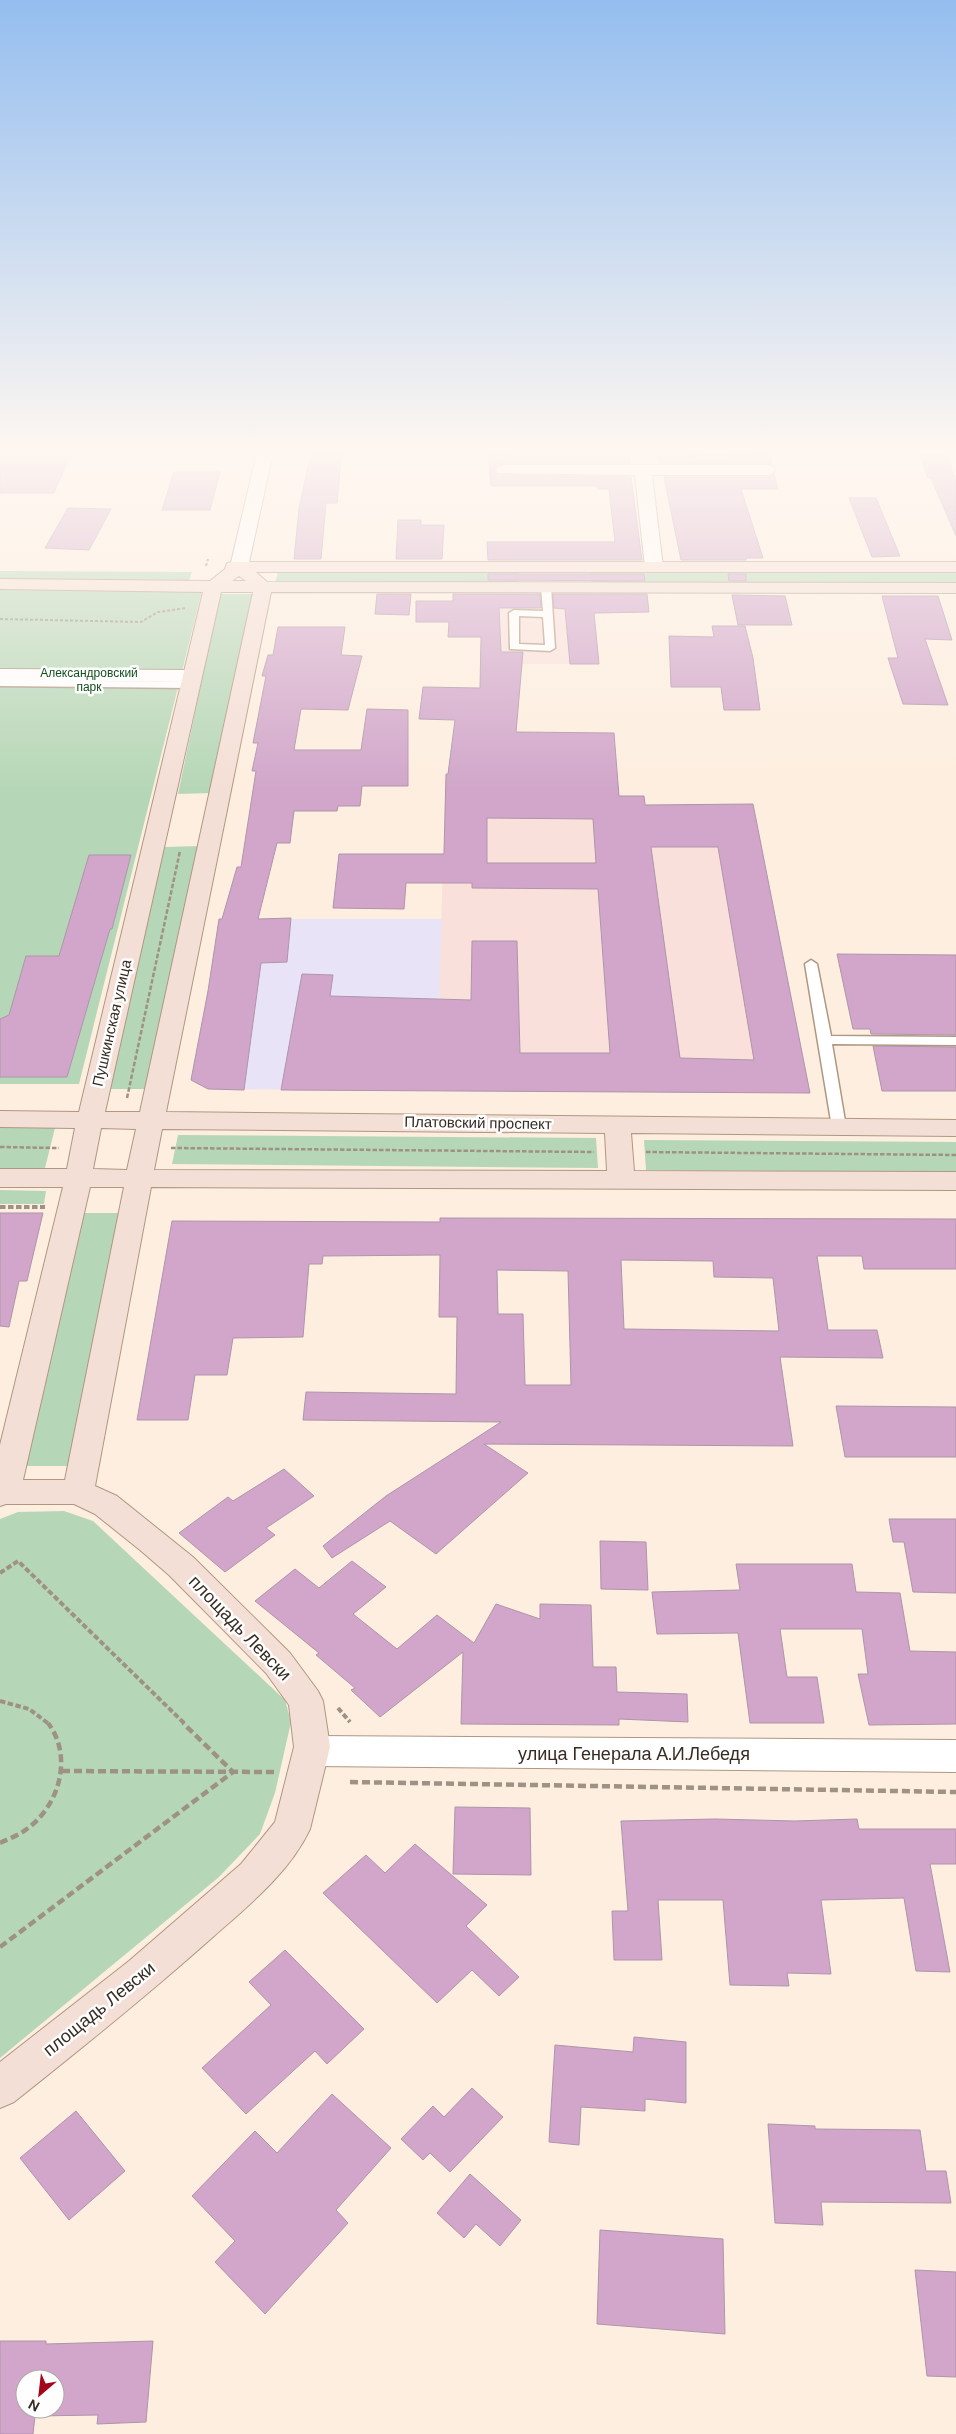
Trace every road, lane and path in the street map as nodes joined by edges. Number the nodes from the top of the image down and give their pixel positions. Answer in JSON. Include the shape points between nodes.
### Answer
{"nodes":[{"id":1,"x":240,"y":562,"type":"edge"},
{"id":2,"x":653,"y":562,"type":"edge"},
{"id":3,"x":654,"y":567,"type":"junction"},
{"id":4,"x":956,"y":567,"type":"edge"},
{"id":5,"x":239,"y":568,"type":"junction"},
{"id":6,"x":0,"y":584,"type":"edge"},
{"id":7,"x":212,"y":587,"type":"junction"},
{"id":8,"x":263,"y":587,"type":"junction"},
{"id":9,"x":546,"y":588,"type":"junction"},
{"id":10,"x":956,"y":588,"type":"edge"},
{"id":11,"x":547,"y":614,"type":"junction"},
{"id":12,"x":0,"y":619,"type":"edge"},
{"id":13,"x":0,"y":675,"type":"edge"},
{"id":14,"x":191,"y":681,"type":"junction"},
{"id":15,"x":0,"y":683,"type":"edge"},
{"id":16,"x":180,"y":851,"type":"dead end"},
{"id":17,"x":811,"y":964,"type":"dead end"},
{"id":18,"x":825,"y":1040,"type":"junction"},
{"id":19,"x":956,"y":1041,"type":"edge"},
{"id":20,"x":127,"y":1098,"type":"dead end"},
{"id":21,"x":0,"y":1119,"type":"edge"},
{"id":22,"x":90,"y":1119,"type":"junction"},
{"id":23,"x":152,"y":1120,"type":"junction"},
{"id":24,"x":617,"y":1124,"type":"junction"},
{"id":25,"x":839,"y":1127,"type":"junction"},
{"id":26,"x":956,"y":1128,"type":"edge"},
{"id":27,"x":0,"y":1148,"type":"edge"},
{"id":28,"x":84,"y":1148,"type":"junction"},
{"id":29,"x":147,"y":1148,"type":"junction"},
{"id":30,"x":619,"y":1152,"type":"junction"},
{"id":31,"x":956,"y":1155,"type":"edge"},
{"id":32,"x":0,"y":1178,"type":"edge"},
{"id":33,"x":79,"y":1178,"type":"junction"},
{"id":34,"x":140,"y":1178,"type":"junction"},
{"id":35,"x":621,"y":1180,"type":"junction"},
{"id":36,"x":956,"y":1181,"type":"edge"},
{"id":37,"x":78,"y":1492,"type":"junction"},
{"id":38,"x":2,"y":1493,"type":"edge"},
{"id":39,"x":0,"y":1574,"type":"edge"},
{"id":40,"x":0,"y":1701,"type":"edge"},
{"id":41,"x":312,"y":1751,"type":"junction"},
{"id":42,"x":956,"y":1756,"type":"edge"},
{"id":43,"x":0,"y":1843,"type":"edge"},
{"id":44,"x":0,"y":1947,"type":"edge"},
{"id":45,"x":0,"y":2088,"type":"edge"}],
"edges":[{"from":1,"to":5,"type":"street"},
{"from":2,"to":3,"type":"street"},
{"from":3,"to":4,"type":"street"},
{"from":3,"to":5,"type":"street"},
{"from":5,"to":7,"type":"street"},
{"from":5,"to":8,"type":"street"},
{"from":6,"to":7,"type":"street"},
{"from":7,"to":8,"type":"street"},
{"from":7,"to":12,"type":"path","via":[[141,622]]},
{"from":7,"to":14,"type":"street","name":"Пушкинская улица"},
{"from":8,"to":9,"type":"street"},
{"from":8,"to":23,"type":"street"},
{"from":9,"to":10,"type":"street"},
{"from":9,"to":11,"type":"lane"},
{"from":11,"to":11,"type":"lane","via":[[550,648],[514,647],[514,613]]},
{"from":13,"to":14,"type":"street"},
{"from":14,"to":15,"type":"lane"},
{"from":14,"to":22,"type":"street","name":"Пушкинская улица"},
{"from":16,"to":20,"type":"path"},
{"from":17,"to":18,"type":"lane"},
{"from":18,"to":19,"type":"lane"},
{"from":18,"to":25,"type":"lane"},
{"from":21,"to":22,"type":"street","name":"Платовский проспект"},
{"from":22,"to":23,"type":"street","name":"Платовский проспект"},
{"from":22,"to":28,"type":"street","name":"Пушкинская улица"},
{"from":23,"to":24,"type":"street","name":"Платовский проспект"},
{"from":23,"to":29,"type":"street"},
{"from":24,"to":25,"type":"street","name":"Платовский проспект"},
{"from":24,"to":30,"type":"street"},
{"from":25,"to":26,"type":"street","name":"Платовский проспект"},
{"from":27,"to":28,"type":"path"},
{"from":28,"to":33,"type":"street","name":"Пушкинская улица"},
{"from":29,"to":30,"type":"path"},
{"from":29,"to":34,"type":"street"},
{"from":30,"to":31,"type":"path"},
{"from":30,"to":35,"type":"street"},
{"from":32,"to":33,"type":"street"},
{"from":33,"to":34,"type":"street"},
{"from":33,"to":38,"type":"street","name":"Пушкинская улица"},
{"from":34,"to":35,"type":"street"},
{"from":34,"to":37,"type":"street"},
{"from":35,"to":36,"type":"street"},
{"from":37,"to":38,"type":"street","name":"площадь Левски"},
{"from":37,"to":41,"type":"street","name":"площадь Левски","via":[[106,1505],[151,1541],[278,1663],[306,1701]]},
{"from":39,"to":44,"type":"path","via":[[18,1561],[233,1772]]},
{"from":40,"to":43,"type":"path","via":[[15,1703],[38,1714],[54,1731],[63,1752],[62,1777],[51,1802],[32,1824]]},
{"from":41,"to":42,"type":"street","name":"улица Генерала А.И.Лебедя"},
{"from":41,"to":45,"type":"street","name":"площадь Левски","via":[[292,1829],[254,1876],[157,1961]]}]}
